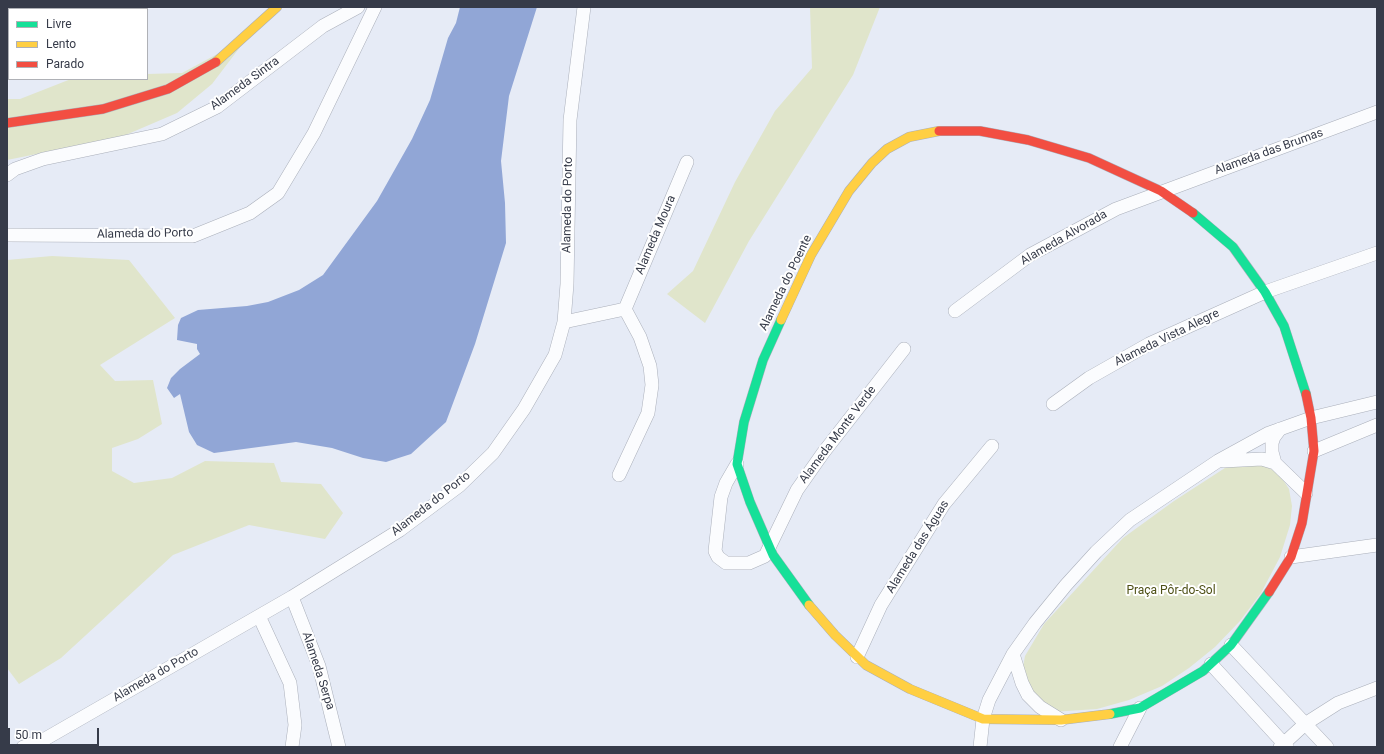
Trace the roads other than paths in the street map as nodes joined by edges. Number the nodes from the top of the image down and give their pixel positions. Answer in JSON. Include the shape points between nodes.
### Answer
{"nodes":[{"id":1,"x":277,"y":7,"type":"edge"},
{"id":2,"x":358,"y":7,"type":"edge"},
{"id":3,"x":375,"y":7,"type":"edge"},
{"id":4,"x":584,"y":7,"type":"edge"},
{"id":5,"x":1377,"y":112,"type":"edge"},
{"id":6,"x":7,"y":123,"type":"edge"},
{"id":7,"x":687,"y":162,"type":"dead end"},
{"id":8,"x":7,"y":175,"type":"edge"},
{"id":9,"x":1161,"y":191,"type":"junction"},
{"id":10,"x":7,"y":235,"type":"edge"},
{"id":11,"x":1377,"y":253,"type":"edge"},
{"id":12,"x":1265,"y":292,"type":"junction"},
{"id":13,"x":625,"y":309,"type":"junction"},
{"id":14,"x":955,"y":311,"type":"dead end"},
{"id":15,"x":564,"y":322,"type":"junction"},
{"id":16,"x":904,"y":349,"type":"dead end"},
{"id":17,"x":1377,"y":402,"type":"edge"},
{"id":18,"x":1053,"y":404,"type":"dead end"},
{"id":19,"x":1311,"y":418,"type":"junction"},
{"id":20,"x":1377,"y":424,"type":"edge"},
{"id":21,"x":1280,"y":429,"type":"junction"},
{"id":22,"x":992,"y":446,"type":"dead end"},
{"id":23,"x":1314,"y":451,"type":"junction"},
{"id":24,"x":1218,"y":461,"type":"junction"},
{"id":25,"x":1275,"y":463,"type":"junction"},
{"id":26,"x":737,"y":464,"type":"junction"},
{"id":27,"x":619,"y":475,"type":"dead end"},
{"id":28,"x":1306,"y":493,"type":"junction"},
{"id":29,"x":1377,"y":545,"type":"edge"},
{"id":30,"x":770,"y":548,"type":"junction"},
{"id":31,"x":1291,"y":557,"type":"junction"},
{"id":32,"x":292,"y":597,"type":"junction"},
{"id":33,"x":259,"y":616,"type":"junction"},
{"id":34,"x":1231,"y":645,"type":"junction"},
{"id":35,"x":1013,"y":654,"type":"junction"},
{"id":36,"x":857,"y":657,"type":"junction"},
{"id":37,"x":1211,"y":664,"type":"junction"},
{"id":38,"x":1377,"y":688,"type":"edge"},
{"id":39,"x":1140,"y":708,"type":"junction"},
{"id":40,"x":983,"y":719,"type":"junction"},
{"id":41,"x":1061,"y":720,"type":"junction"},
{"id":42,"x":1305,"y":724,"type":"junction"},
{"id":43,"x":1284,"y":746,"type":"edge"},
{"id":44,"x":23,"y":747,"type":"edge"},
{"id":45,"x":292,"y":747,"type":"edge"},
{"id":46,"x":339,"y":747,"type":"edge"},
{"id":47,"x":980,"y":747,"type":"edge"},
{"id":48,"x":1120,"y":747,"type":"edge"},
{"id":49,"x":1327,"y":747,"type":"edge"}],
"edges":[{"from":1,"to":6,"type":"street","via":[[211,66],[168,90],[103,109]]},
{"from":2,"to":8,"type":"street","name":"Alameda Sintra","via":[[322,26],[217,107],[162,134],[43,159],[15,169]]},
{"from":3,"to":10,"type":"street","name":"Alameda do Porto","via":[[314,133],[278,193],[250,214],[193,236]]},
{"from":4,"to":15,"type":"street","name":"Alameda do Porto","via":[[570,120]]},
{"from":5,"to":9,"type":"street","name":"Alameda das Brumas"},
{"from":7,"to":13,"type":"street","name":"Alameda Moura"},
{"from":9,"to":12,"type":"street","name":"Alameda do Poente","via":[[1188,209],[1233,248]]},
{"from":9,"to":14,"type":"street","name":"Alameda Alvorada","via":[[1116,209],[1030,255]]},
{"from":9,"to":26,"type":"street","name":"Alameda do Poente","via":[[1089,158],[1028,140],[980,130],[939,131],[909,137],[887,149],[849,191],[810,255],[763,360],[744,422]]},
{"from":11,"to":12,"type":"street","name":"Alameda Vista Alegre"},
{"from":12,"to":18,"type":"street","name":"Alameda Vista Alegre","via":[[1149,344],[1089,378]]},
{"from":12,"to":19,"type":"street","name":"Alameda do Poente","via":[[1284,326],[1304,386]]},
{"from":13,"to":15,"type":"street"},
{"from":13,"to":27,"type":"street","via":[[640,338],[650,366],[652,385],[648,413]]},
{"from":15,"to":32,"type":"street","name":"Alameda do Porto","via":[[555,355],[524,409],[493,453],[459,486],[400,530]]},
{"from":16,"to":30,"type":"street","name":"Alameda Monte Verde","via":[[802,484]]},
{"from":17,"to":19,"type":"street"},
{"from":19,"to":21,"type":"street"},
{"from":19,"to":23,"type":"street","name":"Alameda do Poente"},
{"from":20,"to":23,"type":"street"},
{"from":21,"to":24,"type":"street"},
{"from":21,"to":25,"type":"street","via":[[1272,443]]},
{"from":22,"to":36,"type":"street","name":"Alameda das Águas","via":[[944,504],[881,606]]},
{"from":23,"to":28,"type":"street","name":"Alameda do Poente"},
{"from":24,"to":25,"type":"street","via":[[1262,459]]},
{"from":24,"to":35,"type":"street","via":[[1130,520],[1096,552],[1035,623]]},
{"from":25,"to":28,"type":"street"},
{"from":26,"to":30,"type":"street","name":"Alameda do Poente"},
{"from":26,"to":30,"type":"street","via":[[721,497],[715,548],[717,555],[726,563],[749,563],[761,559]]},
{"from":28,"to":31,"type":"street","name":"Alameda do Poente","via":[[1302,523]]},
{"from":29,"to":31,"type":"street"},
{"from":30,"to":36,"type":"street","name":"Alameda do Poente","via":[[772,555],[802,598]]},
{"from":31,"to":34,"type":"street","name":"Alameda do Poente","via":[[1262,604]]},
{"from":32,"to":33,"type":"street","name":"Alameda do Porto"},
{"from":32,"to":46,"type":"street","name":"Alameda Serpa","via":[[319,666]]},
{"from":33,"to":44,"type":"street","name":"Alameda do Porto","via":[[45,739]]},
{"from":33,"to":45,"type":"street","via":[[290,683],[295,725]]},
{"from":34,"to":37,"type":"street","name":"Alameda do Poente"},
{"from":34,"to":42,"type":"street"},
{"from":35,"to":40,"type":"street","via":[[989,700]]},
{"from":35,"to":41,"type":"street","via":[[1028,695]]},
{"from":36,"to":40,"type":"street","name":"Alameda do Poente","via":[[866,665],[910,689]]},
{"from":37,"to":39,"type":"street","name":"Alameda do Poente","via":[[1170,692]]},
{"from":37,"to":43,"type":"street"},
{"from":38,"to":42,"type":"street","via":[[1338,703]]},
{"from":39,"to":41,"type":"street","name":"Alameda do Poente"},
{"from":39,"to":48,"type":"street"},
{"from":40,"to":41,"type":"street","name":"Alameda do Poente"},
{"from":40,"to":47,"type":"street"},
{"from":42,"to":43,"type":"street"},
{"from":42,"to":49,"type":"street"}]}
